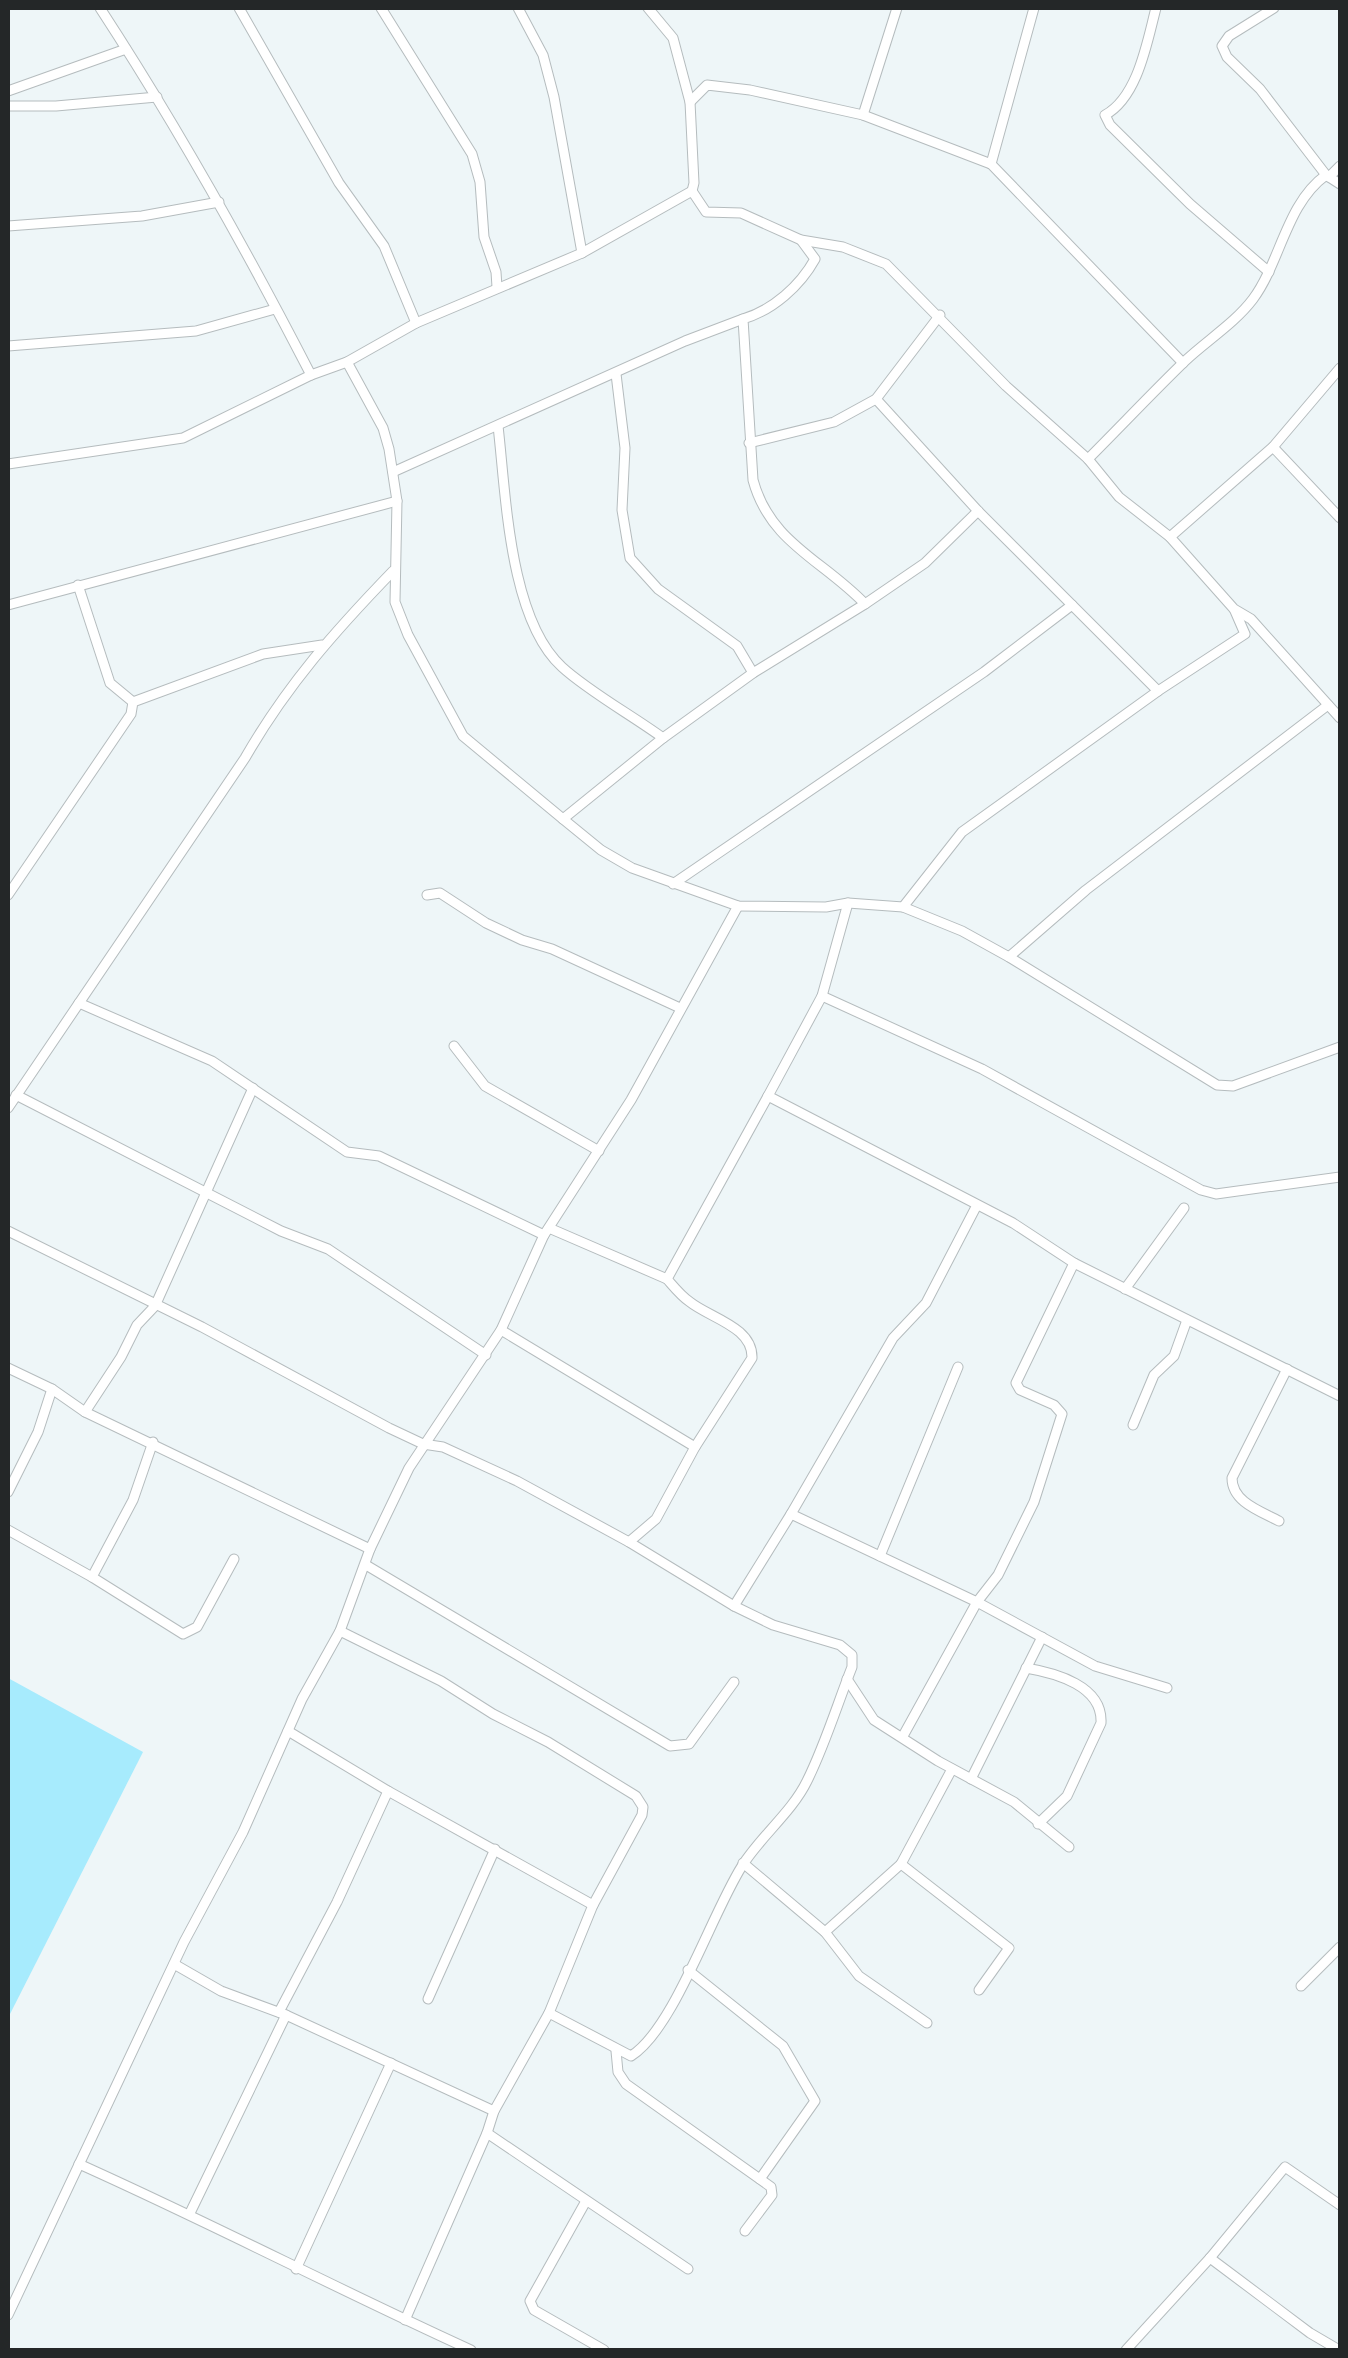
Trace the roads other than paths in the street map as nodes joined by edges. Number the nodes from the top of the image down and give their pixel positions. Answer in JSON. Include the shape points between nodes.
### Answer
{"nodes":[{"id":1,"x":100,"y":8,"type":"edge"},
{"id":2,"x":239,"y":8,"type":"edge"},
{"id":3,"x":381,"y":8,"type":"edge"},
{"id":4,"x":518,"y":8,"type":"edge"},
{"id":5,"x":648,"y":8,"type":"edge"},
{"id":6,"x":897,"y":8,"type":"edge"},
{"id":7,"x":1034,"y":8,"type":"edge"},
{"id":8,"x":1156,"y":8,"type":"edge"},
{"id":9,"x":1274,"y":8,"type":"edge"},
{"id":10,"x":126,"y":48,"type":"junction"},
{"id":11,"x":8,"y":91,"type":"edge"},
{"id":12,"x":158,"y":96,"type":"junction"},
{"id":13,"x":690,"y":102,"type":"junction"},
{"id":14,"x":8,"y":106,"type":"edge"},
{"id":15,"x":863,"y":115,"type":"junction"},
{"id":16,"x":990,"y":164,"type":"junction"},
{"id":17,"x":1340,"y":166,"type":"edge"},
{"id":18,"x":1328,"y":176,"type":"junction"},
{"id":19,"x":1340,"y":184,"type":"edge"},
{"id":20,"x":692,"y":191,"type":"junction"},
{"id":21,"x":219,"y":202,"type":"junction"},
{"id":22,"x":8,"y":226,"type":"edge"},
{"id":23,"x":800,"y":240,"type":"junction"},
{"id":24,"x":582,"y":253,"type":"junction"},
{"id":25,"x":1269,"y":272,"type":"junction"},
{"id":26,"x":497,"y":287,"type":"junction"},
{"id":27,"x":274,"y":310,"type":"junction"},
{"id":28,"x":940,"y":315,"type":"junction"},
{"id":29,"x":743,"y":319,"type":"junction"},
{"id":30,"x":416,"y":323,"type":"junction"},
{"id":31,"x":8,"y":346,"type":"edge"},
{"id":32,"x":347,"y":362,"type":"junction"},
{"id":33,"x":1183,"y":363,"type":"junction"},
{"id":34,"x":1340,"y":368,"type":"edge"},
{"id":35,"x":311,"y":374,"type":"junction"},
{"id":36,"x":616,"y":374,"type":"junction"},
{"id":37,"x":876,"y":399,"type":"junction"},
{"id":38,"x":498,"y":426,"type":"junction"},
{"id":39,"x":749,"y":443,"type":"junction"},
{"id":40,"x":1272,"y":447,"type":"junction"},
{"id":41,"x":1088,"y":459,"type":"junction"},
{"id":42,"x":8,"y":464,"type":"edge"},
{"id":43,"x":393,"y":472,"type":"junction"},
{"id":44,"x":397,"y":500,"type":"junction"},
{"id":45,"x":978,"y":511,"type":"junction"},
{"id":46,"x":1340,"y":518,"type":"edge"},
{"id":47,"x":1170,"y":537,"type":"junction"},
{"id":48,"x":393,"y":571,"type":"junction"},
{"id":49,"x":78,"y":585,"type":"junction"},
{"id":50,"x":865,"y":604,"type":"junction"},
{"id":51,"x":8,"y":605,"type":"edge"},
{"id":52,"x":1072,"y":605,"type":"junction"},
{"id":53,"x":1234,"y":609,"type":"junction"},
{"id":54,"x":322,"y":645,"type":"junction"},
{"id":55,"x":753,"y":673,"type":"junction"},
{"id":56,"x":1158,"y":691,"type":"junction"},
{"id":57,"x":133,"y":702,"type":"junction"},
{"id":58,"x":1328,"y":705,"type":"junction"},
{"id":59,"x":1340,"y":718,"type":"edge"},
{"id":60,"x":663,"y":738,"type":"junction"},
{"id":61,"x":563,"y":820,"type":"junction"},
{"id":62,"x":673,"y":884,"type":"junction"},
{"id":63,"x":427,"y":895,"type":"dead end"},
{"id":64,"x":8,"y":896,"type":"edge"},
{"id":65,"x":848,"y":903,"type":"junction"},
{"id":66,"x":738,"y":906,"type":"junction"},
{"id":67,"x":903,"y":907,"type":"junction"},
{"id":68,"x":1010,"y":958,"type":"junction"},
{"id":69,"x":822,"y":996,"type":"junction"},
{"id":70,"x":79,"y":1003,"type":"junction"},
{"id":71,"x":680,"y":1008,"type":"junction"},
{"id":72,"x":454,"y":1046,"type":"dead end"},
{"id":73,"x":1340,"y":1047,"type":"edge"},
{"id":74,"x":252,"y":1088,"type":"junction"},
{"id":75,"x":16,"y":1095,"type":"junction"},
{"id":76,"x":768,"y":1096,"type":"junction"},
{"id":77,"x":8,"y":1108,"type":"edge"},
{"id":78,"x":599,"y":1151,"type":"junction"},
{"id":79,"x":1340,"y":1177,"type":"edge"},
{"id":80,"x":208,"y":1192,"type":"junction"},
{"id":81,"x":977,"y":1205,"type":"junction"},
{"id":82,"x":1184,"y":1208,"type":"dead end"},
{"id":83,"x":8,"y":1230,"type":"edge"},
{"id":84,"x":546,"y":1231,"type":"junction"},
{"id":85,"x":1074,"y":1263,"type":"junction"},
{"id":86,"x":667,"y":1280,"type":"junction"},
{"id":87,"x":1125,"y":1289,"type":"junction"},
{"id":88,"x":156,"y":1306,"type":"junction"},
{"id":89,"x":1187,"y":1320,"type":"junction"},
{"id":90,"x":501,"y":1330,"type":"junction"},
{"id":91,"x":486,"y":1355,"type":"junction"},
{"id":92,"x":958,"y":1367,"type":"dead end"},
{"id":93,"x":8,"y":1368,"type":"edge"},
{"id":94,"x":1287,"y":1369,"type":"junction"},
{"id":95,"x":52,"y":1389,"type":"junction"},
{"id":96,"x":1340,"y":1396,"type":"edge"},
{"id":97,"x":85,"y":1412,"type":"junction"},
{"id":98,"x":1133,"y":1425,"type":"dead end"},
{"id":99,"x":153,"y":1442,"type":"junction"},
{"id":100,"x":423,"y":1444,"type":"junction"},
{"id":101,"x":696,"y":1447,"type":"junction"},
{"id":102,"x":8,"y":1492,"type":"edge"},
{"id":103,"x":792,"y":1514,"type":"junction"},
{"id":104,"x":1278,"y":1521,"type":"dead end"},
{"id":105,"x":8,"y":1530,"type":"edge"},
{"id":106,"x":629,"y":1542,"type":"junction"},
{"id":107,"x":370,"y":1549,"type":"junction"},
{"id":108,"x":880,"y":1556,"type":"junction"},
{"id":109,"x":234,"y":1559,"type":"dead end"},
{"id":110,"x":366,"y":1565,"type":"junction"},
{"id":111,"x":92,"y":1576,"type":"junction"},
{"id":112,"x":977,"y":1602,"type":"junction"},
{"id":113,"x":734,"y":1606,"type":"junction"},
{"id":114,"x":340,"y":1631,"type":"junction"},
{"id":115,"x":1042,"y":1637,"type":"junction"},
{"id":116,"x":1026,"y":1668,"type":"junction"},
{"id":117,"x":847,"y":1679,"type":"junction"},
{"id":118,"x":734,"y":1682,"type":"dead end"},
{"id":119,"x":1167,"y":1688,"type":"dead end"},
{"id":120,"x":288,"y":1732,"type":"junction"},
{"id":121,"x":903,"y":1736,"type":"junction"},
{"id":122,"x":952,"y":1769,"type":"junction"},
{"id":123,"x":971,"y":1779,"type":"junction"},
{"id":124,"x":388,"y":1792,"type":"junction"},
{"id":125,"x":1038,"y":1824,"type":"junction"},
{"id":126,"x":1068,"y":1847,"type":"dead end"},
{"id":127,"x":495,"y":1849,"type":"junction"},
{"id":128,"x":744,"y":1863,"type":"junction"},
{"id":129,"x":901,"y":1864,"type":"junction"},
{"id":130,"x":593,"y":1905,"type":"junction"},
{"id":131,"x":826,"y":1932,"type":"junction"},
{"id":132,"x":1340,"y":1947,"type":"edge"},
{"id":133,"x":174,"y":1964,"type":"junction"},
{"id":134,"x":688,"y":1970,"type":"junction"},
{"id":135,"x":1301,"y":1986,"type":"dead end"},
{"id":136,"x":979,"y":1990,"type":"dead end"},
{"id":137,"x":428,"y":1999,"type":"dead end"},
{"id":138,"x":283,"y":2014,"type":"junction"},
{"id":139,"x":549,"y":2014,"type":"junction"},
{"id":140,"x":927,"y":2023,"type":"dead end"},
{"id":141,"x":616,"y":2050,"type":"junction"},
{"id":142,"x":391,"y":2063,"type":"junction"},
{"id":143,"x":494,"y":2110,"type":"junction"},
{"id":144,"x":487,"y":2133,"type":"junction"},
{"id":145,"x":79,"y":2164,"type":"junction"},
{"id":146,"x":760,"y":2178,"type":"junction"},
{"id":147,"x":586,"y":2201,"type":"junction"},
{"id":148,"x":1340,"y":2206,"type":"edge"},
{"id":149,"x":190,"y":2213,"type":"junction"},
{"id":150,"x":745,"y":2231,"type":"dead end"},
{"id":151,"x":1210,"y":2258,"type":"junction"},
{"id":152,"x":296,"y":2269,"type":"junction"},
{"id":153,"x":688,"y":2269,"type":"dead end"},
{"id":154,"x":8,"y":2316,"type":"edge"},
{"id":155,"x":405,"y":2320,"type":"junction"},
{"id":156,"x":1132,"y":2349,"type":"edge"},
{"id":157,"x":471,"y":2350,"type":"edge"},
{"id":158,"x":604,"y":2350,"type":"edge"},
{"id":159,"x":1340,"y":2350,"type":"edge"}],
"edges":[{"from":1,"to":10,"type":"street"},
{"from":2,"to":30,"type":"street","via":[[384,246]]},
{"from":3,"to":26,"type":"street","via":[[472,154]]},
{"from":4,"to":24,"type":"street","via":[[543,55]]},
{"from":5,"to":13,"type":"street","via":[[673,38]]},
{"from":6,"to":15,"type":"street"},
{"from":7,"to":16,"type":"street"},
{"from":8,"to":25,"type":"street","via":[[1138,74],[1119,108],[1105,116],[1190,204]]},
{"from":9,"to":18,"type":"street","via":[[1222,46]]},
{"from":10,"to":11,"type":"street"},
{"from":10,"to":12,"type":"street"},
{"from":12,"to":14,"type":"street"},
{"from":12,"to":21,"type":"street"},
{"from":13,"to":15,"type":"street","via":[[707,86],[718,86]]},
{"from":13,"to":20,"type":"street"},
{"from":15,"to":16,"type":"street"},
{"from":16,"to":33,"type":"street"},
{"from":17,"to":18,"type":"street"},
{"from":18,"to":19,"type":"street"},
{"from":18,"to":25,"type":"street","via":[[1300,202]]},
{"from":20,"to":23,"type":"street","via":[[706,212],[741,213]]},
{"from":20,"to":24,"type":"street"},
{"from":21,"to":22,"type":"street","via":[[142,216]]},
{"from":21,"to":27,"type":"street"},
{"from":23,"to":28,"type":"street","via":[[886,264]]},
{"from":23,"to":29,"type":"street","via":[[816,260],[809,270],[797,286]]},
{"from":24,"to":26,"type":"street"},
{"from":25,"to":33,"type":"street","via":[[1251,302]]},
{"from":26,"to":30,"type":"street"},
{"from":27,"to":31,"type":"street","via":[[196,331]]},
{"from":27,"to":35,"type":"street"},
{"from":28,"to":37,"type":"street"},
{"from":28,"to":41,"type":"street"},
{"from":29,"to":36,"type":"street"},
{"from":29,"to":39,"type":"street"},
{"from":30,"to":32,"type":"street"},
{"from":32,"to":35,"type":"street"},
{"from":32,"to":43,"type":"street","via":[[383,428]]},
{"from":33,"to":41,"type":"street"},
{"from":34,"to":40,"type":"street"},
{"from":35,"to":42,"type":"street","via":[[183,438]]},
{"from":36,"to":38,"type":"street"},
{"from":36,"to":55,"type":"street","via":[[630,558],[658,590],[737,646]]},
{"from":37,"to":39,"type":"street","via":[[834,422]]},
{"from":37,"to":45,"type":"street"},
{"from":38,"to":43,"type":"street"},
{"from":38,"to":60,"type":"street","via":[[515,573],[541,642],[561,667]]},
{"from":39,"to":50,"type":"street","via":[[757,494],[776,529]]},
{"from":40,"to":46,"type":"street"},
{"from":40,"to":47,"type":"street"},
{"from":41,"to":47,"type":"street","via":[[1120,497]]},
{"from":43,"to":44,"type":"street"},
{"from":44,"to":48,"type":"street"},
{"from":44,"to":49,"type":"street"},
{"from":45,"to":50,"type":"street","via":[[925,562]]},
{"from":45,"to":52,"type":"street"},
{"from":47,"to":53,"type":"street"},
{"from":48,"to":54,"type":"street"},
{"from":48,"to":61,"type":"street","via":[[395,602],[408,635],[462,736]]},
{"from":49,"to":51,"type":"street"},
{"from":49,"to":57,"type":"street","via":[[110,683]]},
{"from":50,"to":55,"type":"street"},
{"from":52,"to":56,"type":"street"},
{"from":52,"to":62,"type":"street"},
{"from":53,"to":56,"type":"street","via":[[1245,634]]},
{"from":53,"to":58,"type":"street","via":[[1251,619]]},
{"from":54,"to":57,"type":"street","via":[[263,654]]},
{"from":54,"to":70,"type":"street"},
{"from":55,"to":60,"type":"street"},
{"from":56,"to":67,"type":"street","via":[[962,832]]},
{"from":57,"to":64,"type":"street","via":[[132,714]]},
{"from":58,"to":59,"type":"street"},
{"from":58,"to":68,"type":"street","via":[[1086,890]]},
{"from":60,"to":61,"type":"street"},
{"from":61,"to":62,"type":"street","via":[[601,850]]},
{"from":62,"to":66,"type":"street"},
{"from":63,"to":71,"type":"street","via":[[440,893],[486,923]]},
{"from":65,"to":66,"type":"street"},
{"from":65,"to":67,"type":"street"},
{"from":65,"to":69,"type":"street"},
{"from":66,"to":71,"type":"street"},
{"from":67,"to":68,"type":"street"},
{"from":68,"to":73,"type":"street","via":[[1217,1085],[1234,1086]]},
{"from":69,"to":76,"type":"street"},
{"from":69,"to":79,"type":"street","via":[[982,1069],[1201,1190],[1216,1194]]},
{"from":70,"to":74,"type":"street","via":[[212,1062]]},
{"from":70,"to":75,"type":"street"},
{"from":71,"to":78,"type":"street"},
{"from":72,"to":78,"type":"street","via":[[486,1086]]},
{"from":74,"to":80,"type":"street"},
{"from":74,"to":84,"type":"street","via":[[346,1152],[378,1156]]},
{"from":75,"to":77,"type":"street"},
{"from":75,"to":80,"type":"street"},
{"from":76,"to":81,"type":"street"},
{"from":76,"to":86,"type":"street"},
{"from":78,"to":84,"type":"street"},
{"from":80,"to":88,"type":"street"},
{"from":80,"to":91,"type":"street","via":[[328,1248]]},
{"from":81,"to":85,"type":"street"},
{"from":81,"to":103,"type":"street","via":[[926,1303],[893,1338]]},
{"from":82,"to":87,"type":"street"},
{"from":83,"to":88,"type":"street"},
{"from":84,"to":86,"type":"street"},
{"from":84,"to":90,"type":"street"},
{"from":85,"to":87,"type":"street"},
{"from":85,"to":112,"type":"street","via":[[1016,1383],[1062,1414],[1034,1502]]},
{"from":86,"to":101,"type":"street","via":[[743,1334],[752,1348],[742,1378]]},
{"from":87,"to":89,"type":"street"},
{"from":88,"to":97,"type":"street","via":[[136,1325]]},
{"from":88,"to":100,"type":"street"},
{"from":89,"to":94,"type":"street"},
{"from":89,"to":98,"type":"street"},
{"from":90,"to":91,"type":"street"},
{"from":90,"to":101,"type":"street"},
{"from":91,"to":100,"type":"street"},
{"from":92,"to":108,"type":"street"},
{"from":93,"to":95,"type":"street"},
{"from":94,"to":96,"type":"street"},
{"from":94,"to":104,"type":"street","via":[[1232,1478],[1237,1496]]},
{"from":95,"to":97,"type":"street"},
{"from":95,"to":102,"type":"street"},
{"from":97,"to":99,"type":"street"},
{"from":99,"to":107,"type":"street"},
{"from":99,"to":111,"type":"street","via":[[133,1500]]},
{"from":100,"to":106,"type":"street","via":[[517,1481]]},
{"from":100,"to":107,"type":"street"},
{"from":101,"to":106,"type":"street","via":[[656,1519]]},
{"from":103,"to":108,"type":"street"},
{"from":103,"to":113,"type":"street"},
{"from":105,"to":111,"type":"street"},
{"from":106,"to":113,"type":"street"},
{"from":107,"to":110,"type":"street"},
{"from":108,"to":112,"type":"street"},
{"from":109,"to":111,"type":"street","via":[[197,1627],[183,1634]]},
{"from":110,"to":114,"type":"street"},
{"from":110,"to":118,"type":"street","via":[[670,1746],[695,1737]]},
{"from":112,"to":115,"type":"street"},
{"from":112,"to":121,"type":"street"},
{"from":113,"to":117,"type":"street","via":[[840,1645],[852,1655]]},
{"from":114,"to":120,"type":"street"},
{"from":114,"to":130,"type":"street","via":[[442,1680],[636,1796],[642,1815]]},
{"from":115,"to":116,"type":"street"},
{"from":115,"to":119,"type":"street","via":[[1096,1666]]},
{"from":116,"to":123,"type":"street"},
{"from":116,"to":125,"type":"street","via":[[1075,1683],[1102,1712],[1066,1796]]},
{"from":117,"to":121,"type":"street","via":[[874,1720]]},
{"from":117,"to":128,"type":"street","via":[[806,1784]]},
{"from":120,"to":124,"type":"street"},
{"from":120,"to":133,"type":"street"},
{"from":121,"to":122,"type":"street"},
{"from":122,"to":123,"type":"street"},
{"from":122,"to":129,"type":"street"},
{"from":123,"to":125,"type":"street"},
{"from":124,"to":127,"type":"street"},
{"from":124,"to":138,"type":"street"},
{"from":125,"to":126,"type":"street"},
{"from":127,"to":130,"type":"street"},
{"from":127,"to":137,"type":"street"},
{"from":128,"to":131,"type":"street"},
{"from":128,"to":134,"type":"street"},
{"from":129,"to":131,"type":"street"},
{"from":129,"to":136,"type":"street","via":[[1009,1948]]},
{"from":130,"to":139,"type":"street"},
{"from":131,"to":140,"type":"street","via":[[860,1976]]},
{"from":132,"to":135,"type":"street"},
{"from":133,"to":138,"type":"street"},
{"from":133,"to":145,"type":"street"},
{"from":134,"to":141,"type":"street","via":[[644,2048],[630,2056]]},
{"from":134,"to":146,"type":"street","via":[[782,2046],[815,2101]]},
{"from":138,"to":142,"type":"street"},
{"from":138,"to":149,"type":"street"},
{"from":139,"to":141,"type":"street"},
{"from":139,"to":143,"type":"street"},
{"from":141,"to":146,"type":"street","via":[[626,2084]]},
{"from":142,"to":143,"type":"street"},
{"from":142,"to":152,"type":"street"},
{"from":143,"to":144,"type":"street"},
{"from":144,"to":147,"type":"street"},
{"from":144,"to":155,"type":"street"},
{"from":145,"to":149,"type":"street"},
{"from":145,"to":154,"type":"street"},
{"from":146,"to":150,"type":"street","via":[[772,2195]]},
{"from":147,"to":153,"type":"street"},
{"from":147,"to":158,"type":"street","via":[[530,2301],[534,2310]]},
{"from":148,"to":151,"type":"street","via":[[1285,2168]]},
{"from":149,"to":152,"type":"street"},
{"from":151,"to":156,"type":"street"},
{"from":151,"to":159,"type":"street"},
{"from":152,"to":155,"type":"street"},
{"from":155,"to":157,"type":"street"}]}
